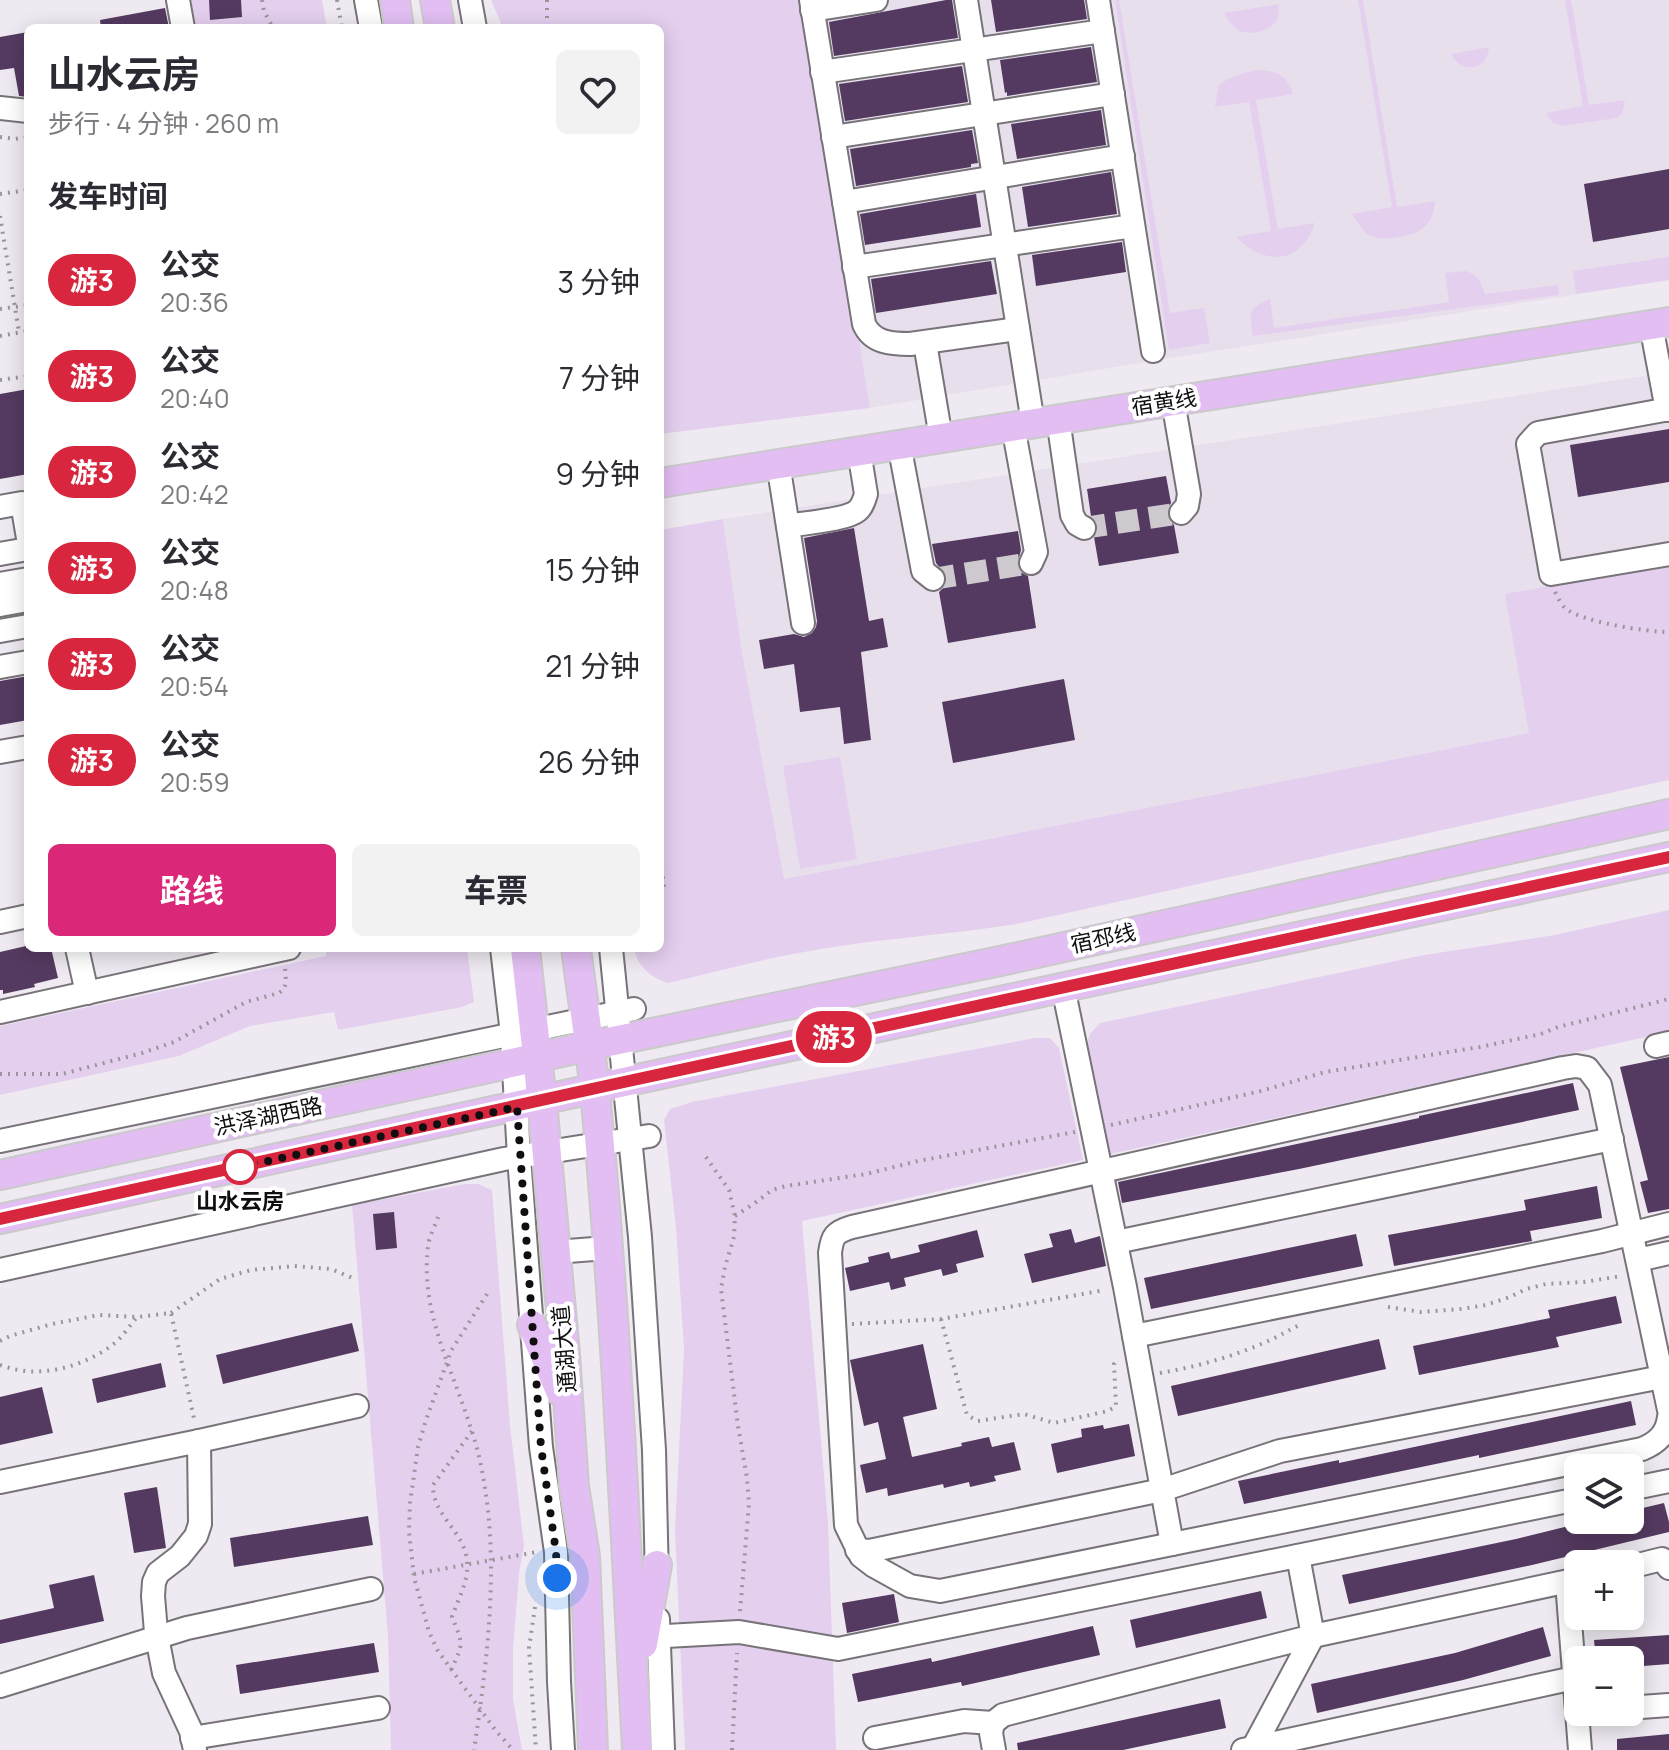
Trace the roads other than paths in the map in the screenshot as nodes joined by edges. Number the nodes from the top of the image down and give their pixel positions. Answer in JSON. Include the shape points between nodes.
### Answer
{"nodes":[{"id":1,"x":178,"y":0,"type":"edge"},
{"id":2,"x":366,"y":0,"type":"edge"},
{"id":3,"x":395,"y":0,"type":"edge"},
{"id":4,"x":435,"y":0,"type":"edge"},
{"id":5,"x":470,"y":0,"type":"edge"},
{"id":6,"x":876,"y":0,"type":"edge"},
{"id":7,"x":966,"y":0,"type":"edge"},
{"id":8,"x":1098,"y":0,"type":"edge"},
{"id":9,"x":811,"y":5,"type":"edge"},
{"id":10,"x":182,"y":24,"type":"edge"},
{"id":11,"x":370,"y":24,"type":"edge"},
{"id":12,"x":398,"y":24,"type":"edge"},
{"id":13,"x":439,"y":24,"type":"edge"},
{"id":14,"x":474,"y":24,"type":"edge"},
{"id":15,"x":1103,"y":31,"type":"junction"},
{"id":16,"x":974,"y":50,"type":"junction"},
{"id":17,"x":822,"y":72,"type":"junction"},
{"id":18,"x":1113,"y":94,"type":"junction"},
{"id":19,"x":0,"y":108,"type":"edge"},
{"id":20,"x":24,"y":111,"type":"edge"},
{"id":21,"x":984,"y":114,"type":"junction"},
{"id":22,"x":833,"y":137,"type":"junction"},
{"id":23,"x":1123,"y":156,"type":"junction"},
{"id":24,"x":994,"y":177,"type":"junction"},
{"id":25,"x":844,"y":202,"type":"junction"},
{"id":26,"x":1133,"y":226,"type":"junction"},
{"id":27,"x":1005,"y":245,"type":"junction"},
{"id":28,"x":854,"y":267,"type":"junction"},
{"id":29,"x":1660,"y":324,"type":"edge"},
{"id":30,"x":1018,"y":329,"type":"junction"},
{"id":31,"x":925,"y":343,"type":"junction"},
{"id":32,"x":1153,"y":351,"type":"dead end"},
{"id":33,"x":1173,"y":401,"type":"junction"},
{"id":34,"x":1668,"y":409,"type":"edge"},
{"id":35,"x":1035,"y":423,"type":"junction"},
{"id":36,"x":941,"y":438,"type":"junction"},
{"id":37,"x":899,"y":444,"type":"junction"},
{"id":38,"x":859,"y":451,"type":"junction"},
{"id":39,"x":778,"y":463,"type":"junction"},
{"id":40,"x":664,"y":482,"type":"edge"},
{"id":41,"x":0,"y":507,"type":"edge"},
{"id":42,"x":1181,"y":513,"type":"dead end"},
{"id":43,"x":24,"y":515,"type":"edge"},
{"id":44,"x":788,"y":526,"type":"junction"},
{"id":45,"x":1084,"y":528,"type":"dead end"},
{"id":46,"x":24,"y":550,"type":"edge"},
{"id":47,"x":0,"y":554,"type":"edge"},
{"id":48,"x":1669,"y":554,"type":"edge"},
{"id":49,"x":1031,"y":563,"type":"dead end"},
{"id":50,"x":933,"y":579,"type":"dead end"},
{"id":51,"x":24,"y":580,"type":"edge"},
{"id":52,"x":0,"y":584,"type":"edge"},
{"id":53,"x":24,"y":601,"type":"edge"},
{"id":54,"x":0,"y":605,"type":"edge"},
{"id":55,"x":803,"y":623,"type":"dead end"},
{"id":56,"x":24,"y":627,"type":"edge"},
{"id":57,"x":0,"y":631,"type":"edge"},
{"id":58,"x":24,"y":663,"type":"edge"},
{"id":59,"x":0,"y":667,"type":"edge"},
{"id":60,"x":24,"y":748,"type":"edge"},
{"id":61,"x":0,"y":752,"type":"edge"},
{"id":62,"x":1669,"y":814,"type":"edge"},
{"id":63,"x":1669,"y":857,"type":"edge"},
{"id":64,"x":24,"y":917,"type":"edge"},
{"id":65,"x":0,"y":922,"type":"edge"},
{"id":66,"x":78,"y":952,"type":"edge"},
{"id":67,"x":272,"y":952,"type":"edge"},
{"id":68,"x":503,"y":952,"type":"edge"},
{"id":69,"x":525,"y":952,"type":"edge"},
{"id":70,"x":577,"y":952,"type":"edge"},
{"id":71,"x":612,"y":952,"type":"edge"},
{"id":72,"x":1063,"y":987,"type":"junction"},
{"id":73,"x":87,"y":993,"type":"junction"},
{"id":74,"x":0,"y":1012,"type":"edge"},
{"id":75,"x":585,"y":1018,"type":"junction"},
{"id":76,"x":624,"y":1020,"type":"junction"},
{"id":77,"x":523,"y":1031,"type":"junction"},
{"id":78,"x":589,"y":1046,"type":"junction"},
{"id":79,"x":525,"y":1060,"type":"junction"},
{"id":80,"x":624,"y":1082,"type":"junction"},
{"id":81,"x":595,"y":1088,"type":"junction"},
{"id":82,"x":529,"y":1104,"type":"junction"},
{"id":83,"x":639,"y":1137,"type":"junction"},
{"id":84,"x":1612,"y":1139,"type":"junction"},
{"id":85,"x":0,"y":1141,"type":"edge"},
{"id":86,"x":599,"y":1144,"type":"junction"},
{"id":87,"x":532,"y":1154,"type":"junction"},
{"id":88,"x":1101,"y":1171,"type":"junction"},
{"id":89,"x":0,"y":1175,"type":"edge"},
{"id":90,"x":0,"y":1219,"type":"edge"},
{"id":91,"x":1669,"y":1224,"type":"edge"},
{"id":92,"x":1632,"y":1232,"type":"junction"},
{"id":93,"x":1116,"y":1242,"type":"junction"},
{"id":94,"x":607,"y":1248,"type":"junction"},
{"id":95,"x":555,"y":1252,"type":"junction"},
{"id":96,"x":1669,"y":1253,"type":"edge"},
{"id":97,"x":1639,"y":1266,"type":"junction"},
{"id":98,"x":0,"y":1270,"type":"edge"},
{"id":99,"x":532,"y":1325,"type":"junction"},
{"id":100,"x":1136,"y":1342,"type":"junction"},
{"id":101,"x":1663,"y":1349,"type":"edge"},
{"id":102,"x":1666,"y":1393,"type":"edge"},
{"id":103,"x":357,"y":1406,"type":"dead end"},
{"id":104,"x":569,"y":1412,"type":"junction"},
{"id":105,"x":1669,"y":1417,"type":"edge"},
{"id":106,"x":199,"y":1441,"type":"junction"},
{"id":107,"x":1669,"y":1481,"type":"edge"},
{"id":108,"x":0,"y":1482,"type":"edge"},
{"id":109,"x":1644,"y":1486,"type":"edge"},
{"id":110,"x":1162,"y":1490,"type":"junction"},
{"id":111,"x":1426,"y":1493,"type":"junction"},
{"id":112,"x":1564,"y":1502,"type":"edge"},
{"id":113,"x":1433,"y":1528,"type":"junction"},
{"id":114,"x":1172,"y":1544,"type":"junction"},
{"id":115,"x":857,"y":1550,"type":"junction"},
{"id":116,"x":1298,"y":1556,"type":"junction"},
{"id":117,"x":1644,"y":1564,"type":"edge"},
{"id":118,"x":657,"y":1565,"type":"junction"},
{"id":119,"x":1669,"y":1568,"type":"edge"},
{"id":120,"x":1564,"y":1582,"type":"edge"},
{"id":121,"x":371,"y":1589,"type":"dead end"},
{"id":122,"x":666,"y":1636,"type":"dead end"},
{"id":123,"x":1313,"y":1636,"type":"junction"},
{"id":124,"x":157,"y":1638,"type":"junction"},
{"id":125,"x":0,"y":1686,"type":"edge"},
{"id":126,"x":1564,"y":1686,"type":"edge"},
{"id":127,"x":634,"y":1692,"type":"junction"},
{"id":128,"x":1669,"y":1705,"type":"edge"},
{"id":129,"x":1644,"y":1707,"type":"edge"},
{"id":130,"x":378,"y":1708,"type":"dead end"},
{"id":131,"x":993,"y":1723,"type":"junction"},
{"id":132,"x":1579,"y":1726,"type":"edge"},
{"id":133,"x":875,"y":1738,"type":"dead end"},
{"id":134,"x":193,"y":1744,"type":"edge"},
{"id":135,"x":1249,"y":1749,"type":"edge"},
{"id":136,"x":563,"y":1750,"type":"edge"},
{"id":137,"x":593,"y":1750,"type":"edge"},
{"id":138,"x":637,"y":1750,"type":"edge"},
{"id":139,"x":663,"y":1750,"type":"edge"},
{"id":140,"x":994,"y":1750,"type":"edge"},
{"id":141,"x":1580,"y":1750,"type":"edge"}],
"edges":[{"from":1,"to":10,"type":"street"},
{"from":2,"to":11,"type":"street"},
{"from":3,"to":12,"type":"main road"},
{"from":4,"to":13,"type":"main road"},
{"from":5,"to":14,"type":"street"},
{"from":6,"to":9,"type":"street"},
{"from":7,"to":16,"type":"street"},
{"from":8,"to":15,"type":"street"},
{"from":9,"to":17,"type":"street"},
{"from":15,"to":16,"type":"street"},
{"from":15,"to":18,"type":"street"},
{"from":16,"to":17,"type":"street"},
{"from":16,"to":21,"type":"street"},
{"from":17,"to":22,"type":"street"},
{"from":18,"to":21,"type":"street"},
{"from":18,"to":23,"type":"street"},
{"from":19,"to":20,"type":"street"},
{"from":21,"to":22,"type":"street"},
{"from":21,"to":24,"type":"street"},
{"from":22,"to":25,"type":"street"},
{"from":23,"to":24,"type":"street"},
{"from":23,"to":26,"type":"street"},
{"from":24,"to":25,"type":"street"},
{"from":24,"to":27,"type":"street"},
{"from":25,"to":28,"type":"street"},
{"from":26,"to":27,"type":"street"},
{"from":26,"to":32,"type":"street"},
{"from":27,"to":28,"type":"street"},
{"from":27,"to":30,"type":"street"},
{"from":28,"to":31,"type":"street","via":[[868,333],[893,344]]},
{"from":29,"to":33,"type":"main road","name":"宿黄线"},
{"from":29,"to":34,"type":"street"},
{"from":30,"to":31,"type":"street"},
{"from":30,"to":35,"type":"street"},
{"from":31,"to":36,"type":"street"},
{"from":33,"to":35,"type":"main road","name":"宿黄线"},
{"from":33,"to":42,"type":"street","via":[[1189,494]]},
{"from":34,"to":48,"type":"street","via":[[1538,433],[1528,444],[1551,574]]},
{"from":35,"to":36,"type":"main road","name":"宿黄线"},
{"from":35,"to":45,"type":"street","via":[[1072,515]]},
{"from":35,"to":49,"type":"street","via":[[1036,552]]},
{"from":36,"to":37,"type":"main road","name":"宿黄线"},
{"from":37,"to":38,"type":"main road","name":"宿黄线"},
{"from":37,"to":50,"type":"street","via":[[923,571]]},
{"from":38,"to":39,"type":"main road","name":"宿黄线"},
{"from":38,"to":44,"type":"street","via":[[866,494],[861,507],[840,518]]},
{"from":39,"to":40,"type":"main road","name":"宿黄线"},
{"from":39,"to":44,"type":"street"},
{"from":41,"to":43,"type":"street","via":[[22,503]]},
{"from":44,"to":55,"type":"street"},
{"from":46,"to":47,"type":"street"},
{"from":51,"to":52,"type":"street"},
{"from":53,"to":54,"type":"street"},
{"from":56,"to":57,"type":"street"},
{"from":58,"to":59,"type":"street"},
{"from":60,"to":61,"type":"street"},
{"from":62,"to":76,"type":"main road","name":"宿邳线","via":[[1005,960]]},
{"from":63,"to":72,"type":"main road","name":"宿邳线"},
{"from":64,"to":65,"type":"street"},
{"from":66,"to":73,"type":"street"},
{"from":67,"to":73,"type":"street"},
{"from":68,"to":77,"type":"street"},
{"from":69,"to":77,"type":"main road","name":"通湖大道"},
{"from":70,"to":75,"type":"main road"},
{"from":71,"to":76,"type":"street"},
{"from":72,"to":80,"type":"main road","name":"宿邳线"},
{"from":72,"to":88,"type":"street"},
{"from":73,"to":74,"type":"street"},
{"from":75,"to":76,"type":"street"},
{"from":75,"to":77,"type":"street"},
{"from":75,"to":78,"type":"main road"},
{"from":76,"to":78,"type":"main road","name":"宿邳线"},
{"from":76,"to":80,"type":"street"},
{"from":77,"to":79,"type":"main road","name":"通湖大道"},
{"from":77,"to":85,"type":"street"},
{"from":78,"to":79,"type":"main road","name":"宿邳线"},
{"from":78,"to":81,"type":"main road"},
{"from":79,"to":82,"type":"main road","name":"通湖大道"},
{"from":79,"to":89,"type":"main road","name":"洪泽湖西路"},
{"from":80,"to":81,"type":"main road","name":"宿邳线"},
{"from":80,"to":83,"type":"street"},
{"from":81,"to":82,"type":"main road","name":"宿邳线"},
{"from":81,"to":86,"type":"main road"},
{"from":82,"to":87,"type":"main road","name":"通湖大道"},
{"from":82,"to":90,"type":"main road","name":"洪泽湖西路"},
{"from":83,"to":86,"type":"street"},
{"from":83,"to":118,"type":"street"},
{"from":84,"to":88,"type":"street","via":[[1600,1085],[1587,1068],[1576,1066]]},
{"from":84,"to":92,"type":"street"},
{"from":84,"to":93,"type":"street"},
{"from":86,"to":87,"type":"street"},
{"from":86,"to":94,"type":"main road"},
{"from":87,"to":95,"type":"main road","name":"通湖大道"},
{"from":87,"to":98,"type":"street"},
{"from":87,"to":99,"type":"street"},
{"from":88,"to":93,"type":"street"},
{"from":88,"to":115,"type":"street","via":[[838,1231],[832,1238],[846,1525]]},
{"from":91,"to":92,"type":"street"},
{"from":92,"to":97,"type":"street"},
{"from":92,"to":100,"type":"street"},
{"from":93,"to":100,"type":"street"},
{"from":94,"to":95,"type":"street"},
{"from":94,"to":127,"type":"main road"},
{"from":95,"to":104,"type":"main road","name":"通湖大道"},
{"from":96,"to":97,"type":"street"},
{"from":97,"to":101,"type":"street"},
{"from":99,"to":104,"type":"main road"},
{"from":99,"to":136,"type":"street","via":[[556,1552]]},
{"from":100,"to":110,"type":"street"},
{"from":101,"to":102,"type":"street"},
{"from":102,"to":110,"type":"street","via":[[1280,1451]]},
{"from":103,"to":106,"type":"street"},
{"from":104,"to":137,"type":"main road","name":"通湖大道","via":[[585,1556]]},
{"from":105,"to":111,"type":"street","via":[[1655,1444],[1642,1449]]},
{"from":106,"to":108,"type":"street"},
{"from":106,"to":124,"type":"street","via":[[200,1524],[196,1536],[154,1582]]},
{"from":107,"to":109,"type":"street"},
{"from":110,"to":114,"type":"street"},
{"from":110,"to":115,"type":"street"},
{"from":111,"to":113,"type":"street"},
{"from":111,"to":114,"type":"street"},
{"from":112,"to":113,"type":"street"},
{"from":113,"to":116,"type":"street"},
{"from":114,"to":115,"type":"street","via":[[940,1591],[890,1577]]},
{"from":116,"to":122,"type":"street","via":[[838,1649],[739,1632]]},
{"from":116,"to":123,"type":"street"},
{"from":117,"to":119,"type":"street","via":[[1662,1559]]},
{"from":118,"to":127,"type":"main road"},
{"from":118,"to":139,"type":"street"},
{"from":120,"to":123,"type":"street"},
{"from":121,"to":124,"type":"street"},
{"from":123,"to":131,"type":"street","via":[[1003,1715]]},
{"from":123,"to":135,"type":"street"},
{"from":124,"to":125,"type":"street"},
{"from":124,"to":134,"type":"street","via":[[164,1673]]},
{"from":126,"to":135,"type":"street"},
{"from":127,"to":138,"type":"main road"},
{"from":128,"to":129,"type":"street"},
{"from":130,"to":134,"type":"street"},
{"from":131,"to":133,"type":"street","via":[[964,1721]]},
{"from":131,"to":140,"type":"street"},
{"from":132,"to":141,"type":"street"}]}
